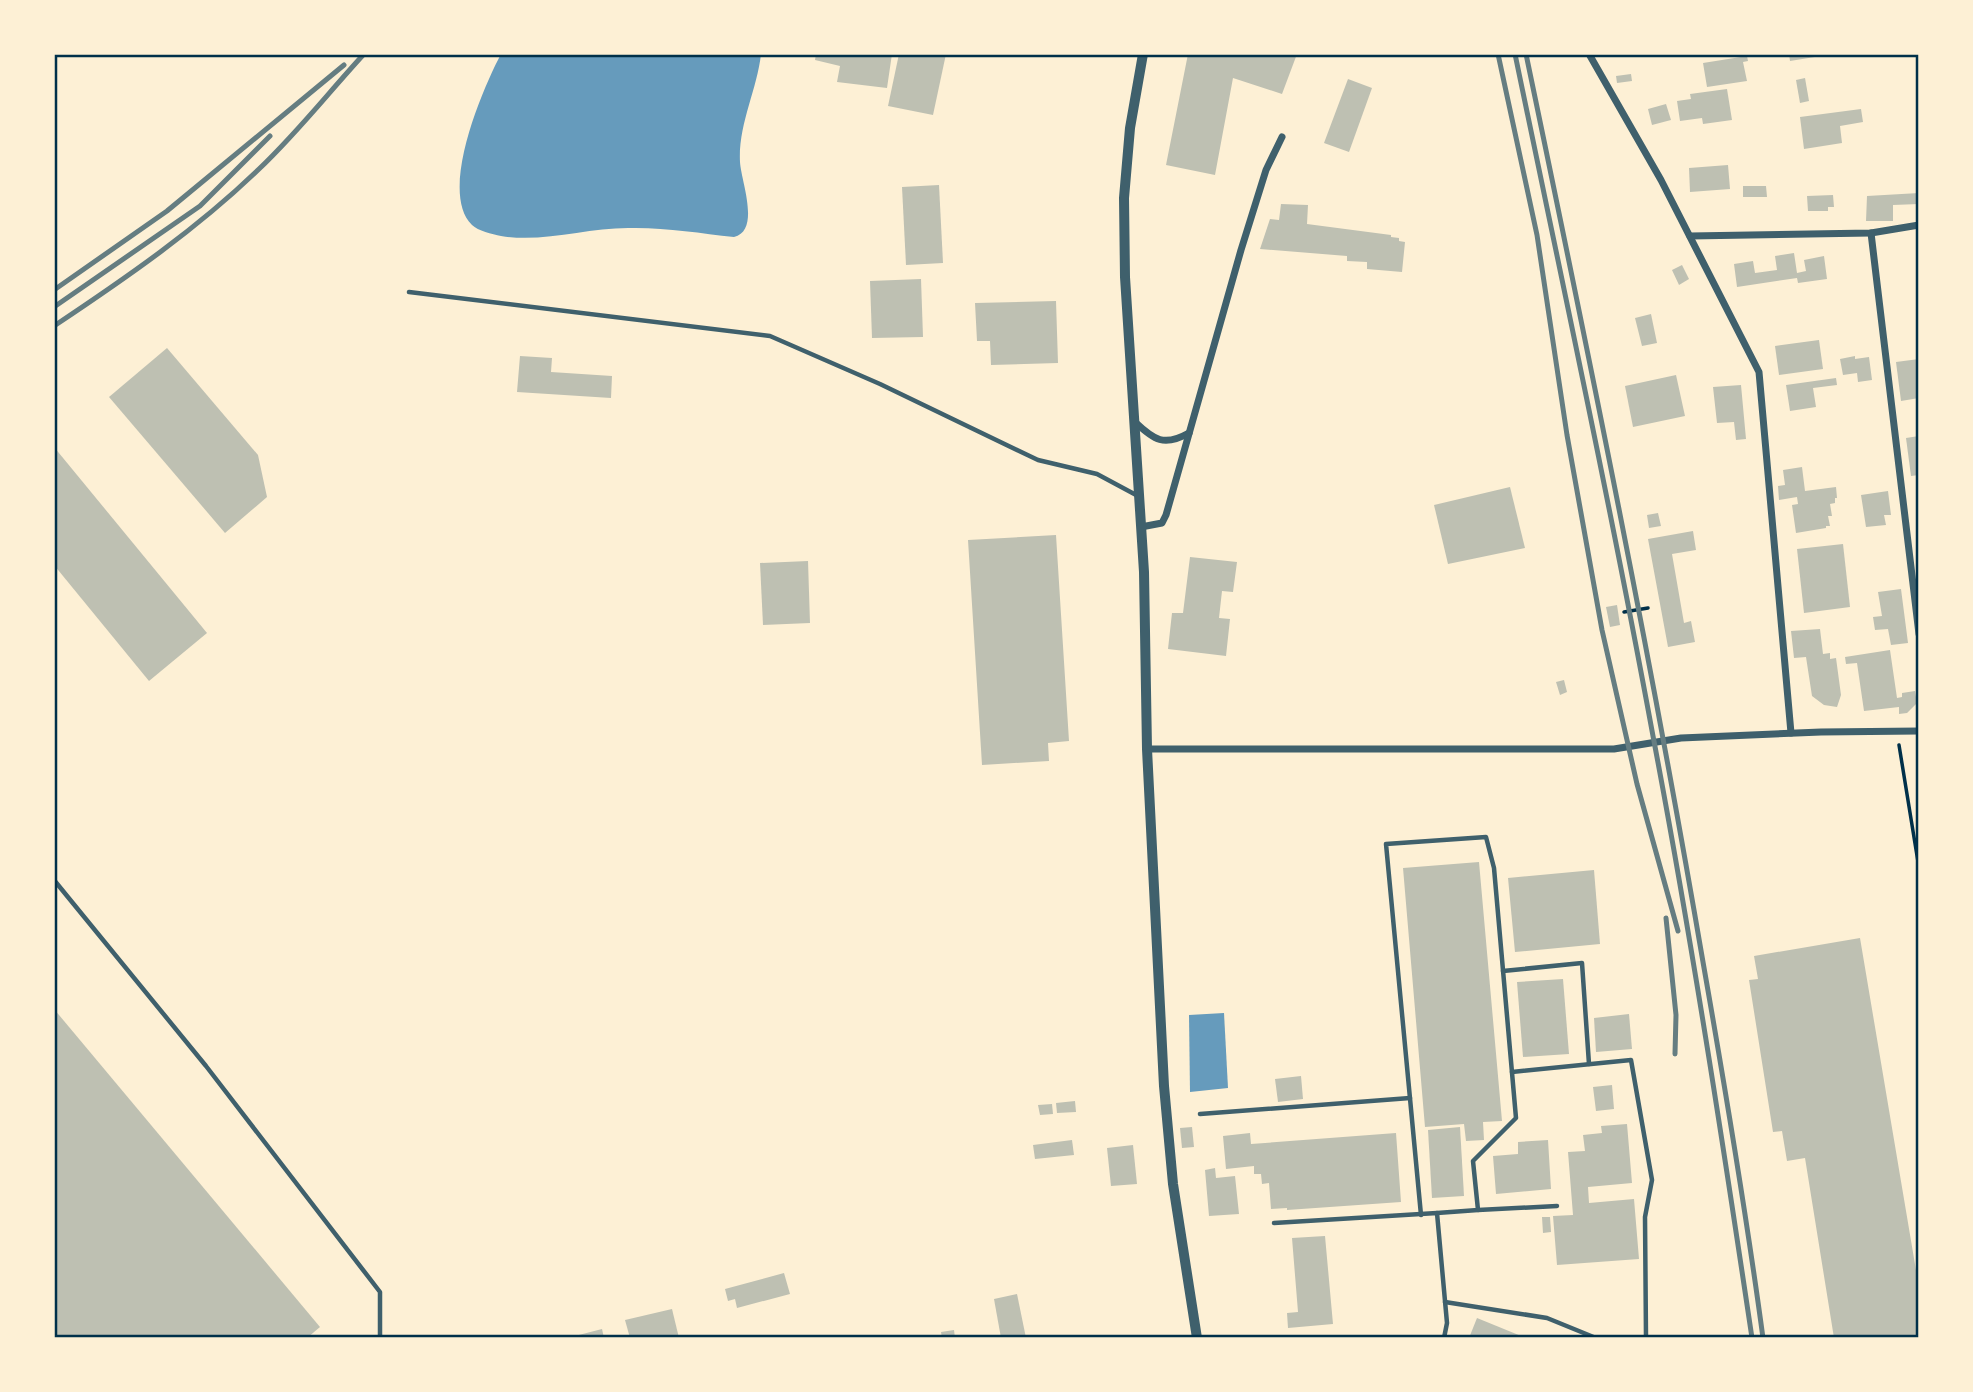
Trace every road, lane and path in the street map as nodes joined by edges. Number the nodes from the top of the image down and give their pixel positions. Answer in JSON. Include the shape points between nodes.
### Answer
{"nodes":[{"id":1,"x":1143,"y":54,"type":"edge"},
{"id":2,"x":1589,"y":54,"type":"edge"},
{"id":3,"x":1282,"y":137,"type":"dead end"},
{"id":4,"x":1919,"y":225,"type":"edge"},
{"id":5,"x":1871,"y":233,"type":"junction"},
{"id":6,"x":1690,"y":236,"type":"junction"},
{"id":7,"x":409,"y":292,"type":"dead end"},
{"id":8,"x":1134,"y":421,"type":"junction"},
{"id":9,"x":1189,"y":433,"type":"junction"},
{"id":10,"x":1139,"y":496,"type":"junction"},
{"id":11,"x":1141,"y":527,"type":"junction"},
{"id":12,"x":1648,"y":608,"type":"dead end"},
{"id":13,"x":1624,"y":612,"type":"dead end"},
{"id":14,"x":1919,"y":634,"type":"edge"},
{"id":15,"x":1896,"y":731,"type":"junction"},
{"id":16,"x":1919,"y":731,"type":"edge"},
{"id":17,"x":1791,"y":733,"type":"junction"},
{"id":18,"x":1147,"y":748,"type":"junction"},
{"id":19,"x":1919,"y":868,"type":"edge"},
{"id":20,"x":54,"y":880,"type":"edge"},
{"id":21,"x":1503,"y":971,"type":"junction"},
{"id":22,"x":1589,"y":1064,"type":"junction"},
{"id":23,"x":1512,"y":1072,"type":"junction"},
{"id":24,"x":1410,"y":1098,"type":"junction"},
{"id":25,"x":1200,"y":1114,"type":"dead end"},
{"id":26,"x":1556,"y":1206,"type":"dead end"},
{"id":27,"x":1478,"y":1210,"type":"junction"},
{"id":28,"x":1437,"y":1213,"type":"junction"},
{"id":29,"x":1421,"y":1215,"type":"junction"},
{"id":30,"x":1274,"y":1223,"type":"dead end"},
{"id":31,"x":1445,"y":1303,"type":"junction"},
{"id":32,"x":380,"y":1338,"type":"edge"},
{"id":33,"x":1197,"y":1338,"type":"edge"},
{"id":34,"x":1444,"y":1338,"type":"edge"},
{"id":35,"x":1596,"y":1338,"type":"edge"},
{"id":36,"x":1646,"y":1338,"type":"edge"}],
"edges":[{"from":1,"to":8,"type":"street","via":[[1124,198]]},
{"from":2,"to":6,"type":"street"},
{"from":3,"to":9,"type":"street","via":[[1262,183]]},
{"from":4,"to":5,"type":"street"},
{"from":5,"to":6,"type":"street"},
{"from":5,"to":14,"type":"street"},
{"from":6,"to":17,"type":"street","via":[[1759,372]]},
{"from":7,"to":10,"type":"lane","via":[[770,335],[1038,460],[1097,474]]},
{"from":8,"to":9,"type":"street","via":[[1151,437],[1165,441]]},
{"from":8,"to":10,"type":"street"},
{"from":9,"to":11,"type":"street","via":[[1162,523]]},
{"from":10,"to":11,"type":"street"},
{"from":11,"to":18,"type":"street"},
{"from":12,"to":13,"type":"path"},
{"from":15,"to":16,"type":"street"},
{"from":15,"to":17,"type":"street"},
{"from":15,"to":19,"type":"path"},
{"from":17,"to":18,"type":"street","via":[[1681,738],[1614,749]]},
{"from":18,"to":33,"type":"street","via":[[1164,1086],[1173,1184]]},
{"from":20,"to":32,"type":"lane","via":[[206,1066],[380,1292]]},
{"from":21,"to":22,"type":"lane","via":[[1582,963]]},
{"from":21,"to":23,"type":"lane"},
{"from":21,"to":24,"type":"lane","via":[[1494,867],[1486,837],[1386,844]]},
{"from":22,"to":23,"type":"lane"},
{"from":22,"to":36,"type":"lane","via":[[1630,1060],[1651,1180],[1645,1217]]},
{"from":23,"to":27,"type":"lane","via":[[1516,1118],[1474,1161]]},
{"from":24,"to":25,"type":"lane"},
{"from":24,"to":29,"type":"lane"},
{"from":26,"to":27,"type":"lane"},
{"from":27,"to":28,"type":"lane"},
{"from":28,"to":29,"type":"lane"},
{"from":28,"to":31,"type":"lane"},
{"from":29,"to":30,"type":"lane"},
{"from":31,"to":34,"type":"lane"},
{"from":31,"to":35,"type":"lane","via":[[1547,1318]]}]}
